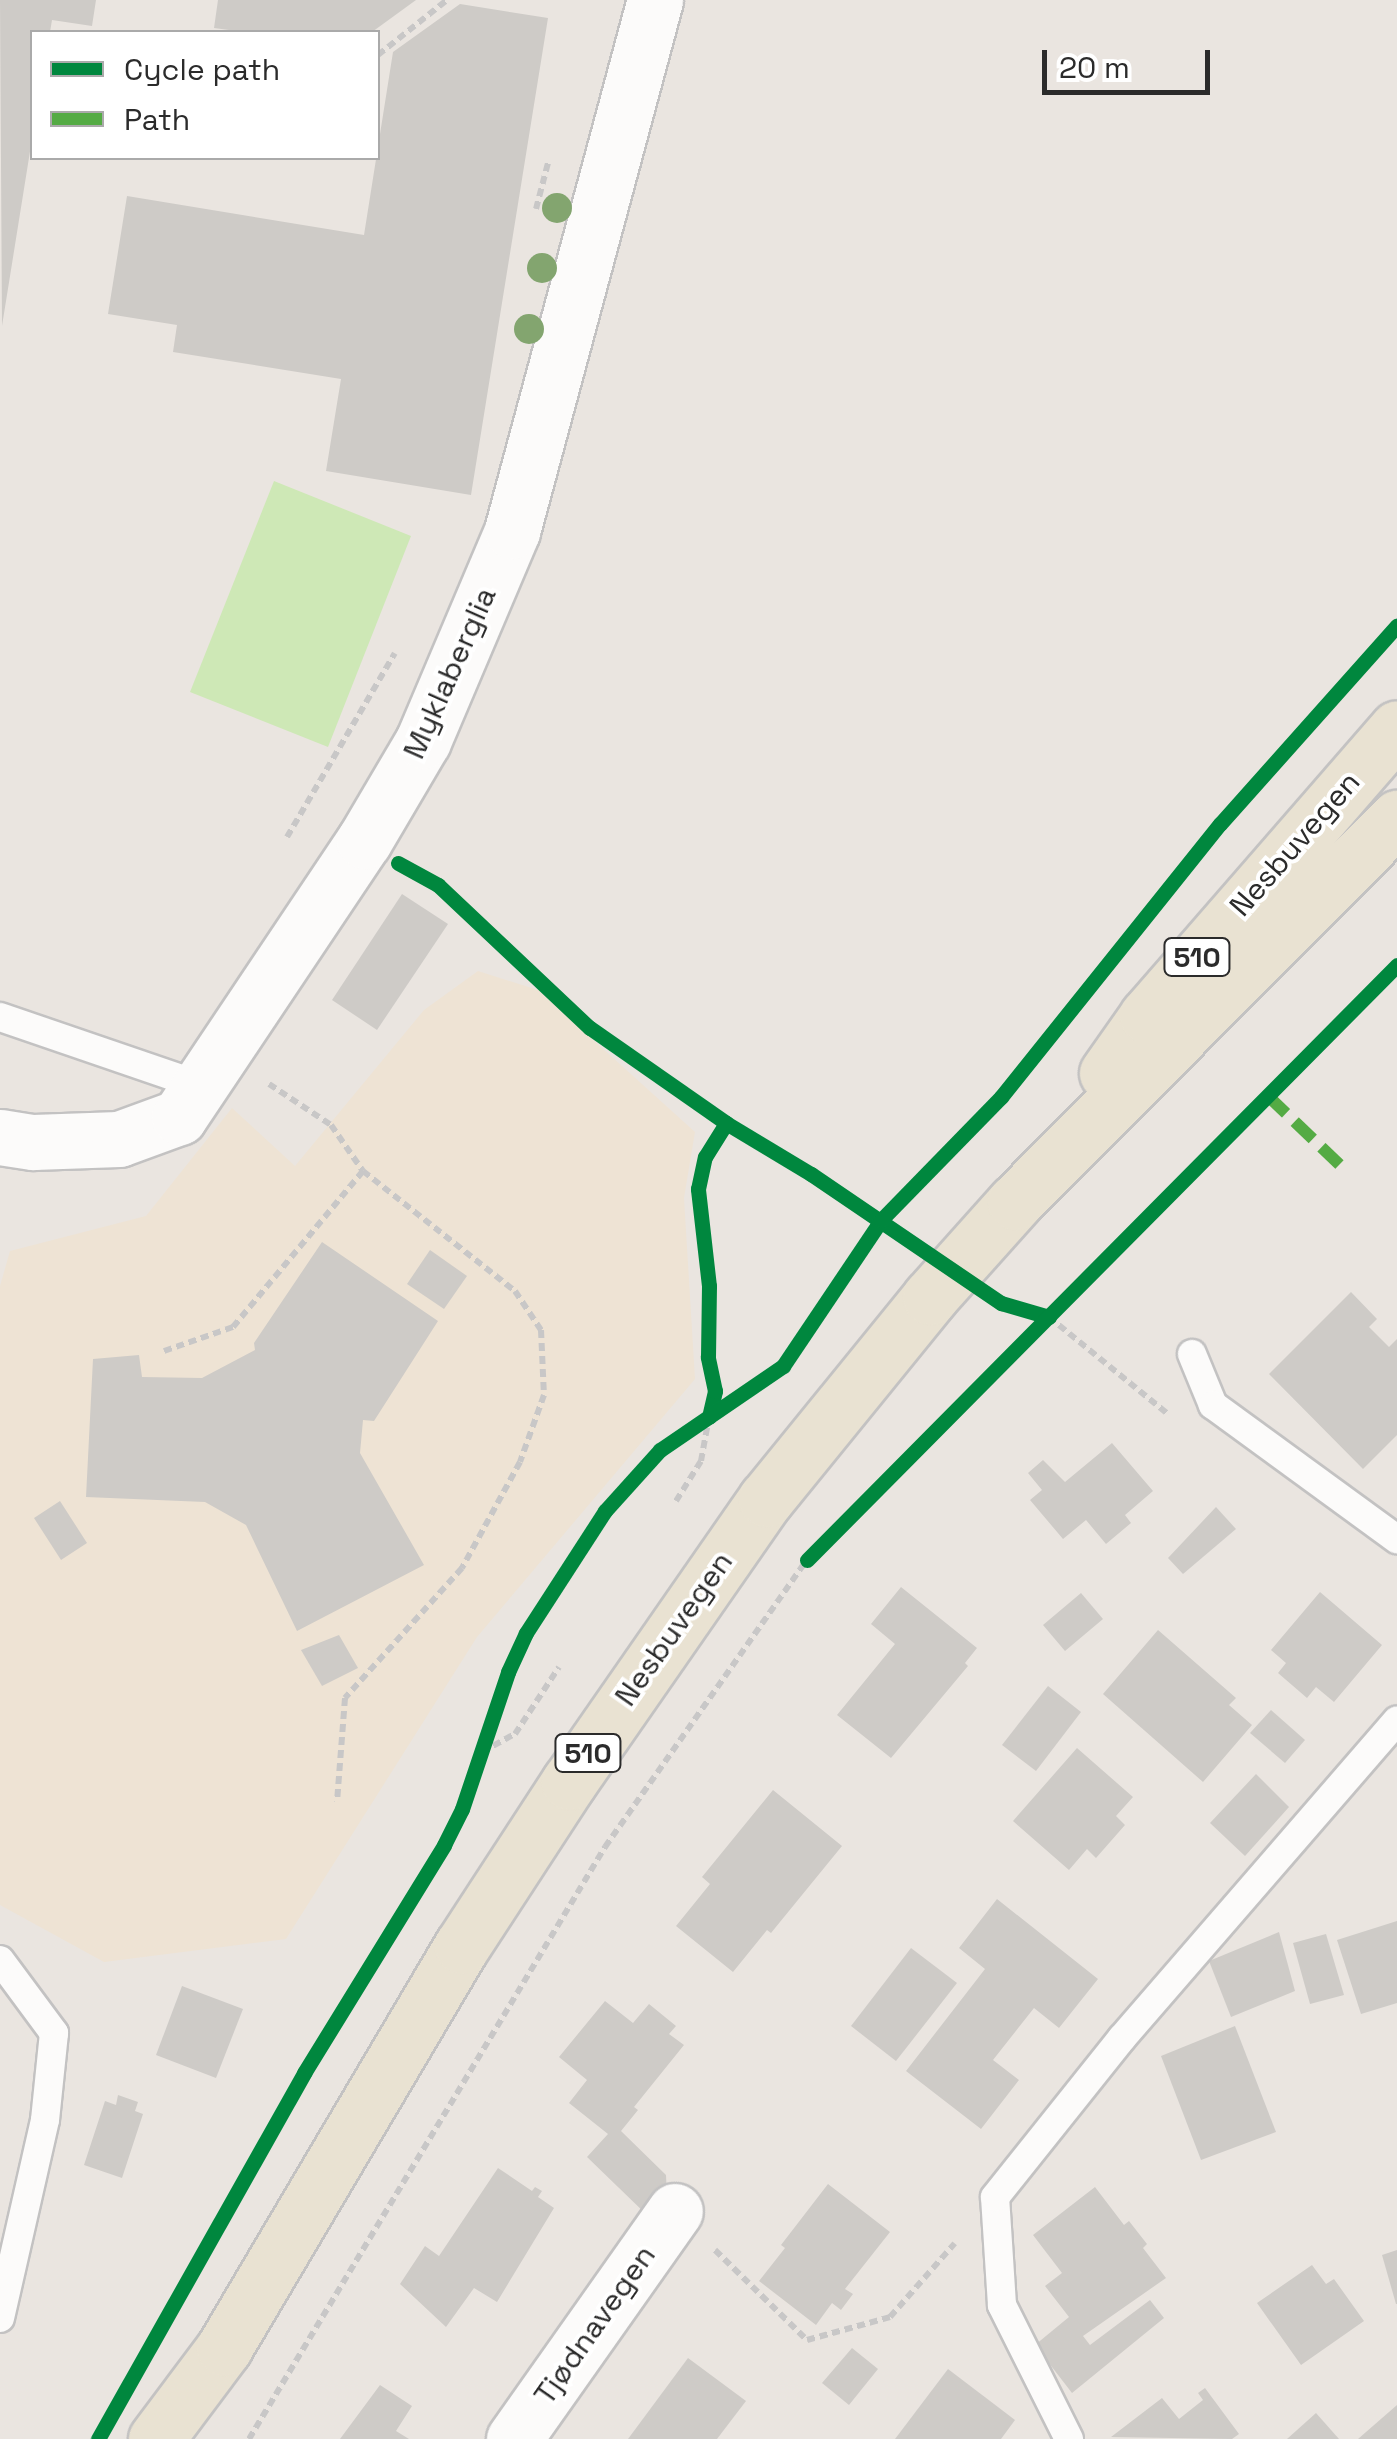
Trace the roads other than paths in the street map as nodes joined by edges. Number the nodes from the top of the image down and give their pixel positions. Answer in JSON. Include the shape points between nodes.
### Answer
{"nodes":[{"id":1,"x":644,"y":2,"type":"edge"},
{"id":2,"x":1397,"y":728,"type":"edge"},
{"id":3,"x":1397,"y":818,"type":"edge"},
{"id":4,"x":0,"y":1018,"type":"edge"},
{"id":5,"x":210,"y":1069,"type":"junction"},
{"id":6,"x":0,"y":1137,"type":"edge"},
{"id":7,"x":1016,"y":1202,"type":"junction"},
{"id":8,"x":1192,"y":1354,"type":"dead end"},
{"id":9,"x":1397,"y":1539,"type":"edge"},
{"id":10,"x":1397,"y":1721,"type":"edge"},
{"id":11,"x":0,"y":1960,"type":"edge"},
{"id":12,"x":675,"y":2211,"type":"road end"},
{"id":13,"x":0,"y":2318,"type":"edge"},
{"id":14,"x":224,"y":2348,"type":"junction"},
{"id":15,"x":156,"y":2439,"type":"edge"},
{"id":16,"x":185,"y":2439,"type":"edge"},
{"id":17,"x":514,"y":2439,"type":"edge"},
{"id":18,"x":1070,"y":2439,"type":"edge"}],
"edges":[{"from":1,"to":5,"type":"street","name":"Myklaberglia","via":[[512,532],[423,741]]},
{"from":2,"to":7,"type":"main road","name":"Nesbuvegen","number":"510","via":[[1147,1016]]},
{"from":3,"to":7,"type":"main road","name":"Nesbuvegen","number":"510"},
{"from":4,"to":5,"type":"lane"},
{"from":5,"to":6,"type":"street","name":"Myklaberglia","via":[[179,1117],[119,1139]]},
{"from":7,"to":14,"type":"main road","name":"Nesbuvegen","number":"510","via":[[930,1296],[680,1618],[462,1946]]},
{"from":8,"to":9,"type":"lane","via":[[1213,1405]]},
{"from":10,"to":18,"type":"lane","via":[[1122,2038],[995,2198],[1002,2305]]},
{"from":11,"to":13,"type":"lane","via":[[54,2032],[46,2120]]},
{"from":12,"to":17,"type":"street","name":"Tjødnavegen"},
{"from":14,"to":15,"type":"main road","name":"Nesbuvegen","number":"510"},
{"from":14,"to":16,"type":"main road","name":"Nesbuvegen","number":"510"}]}
